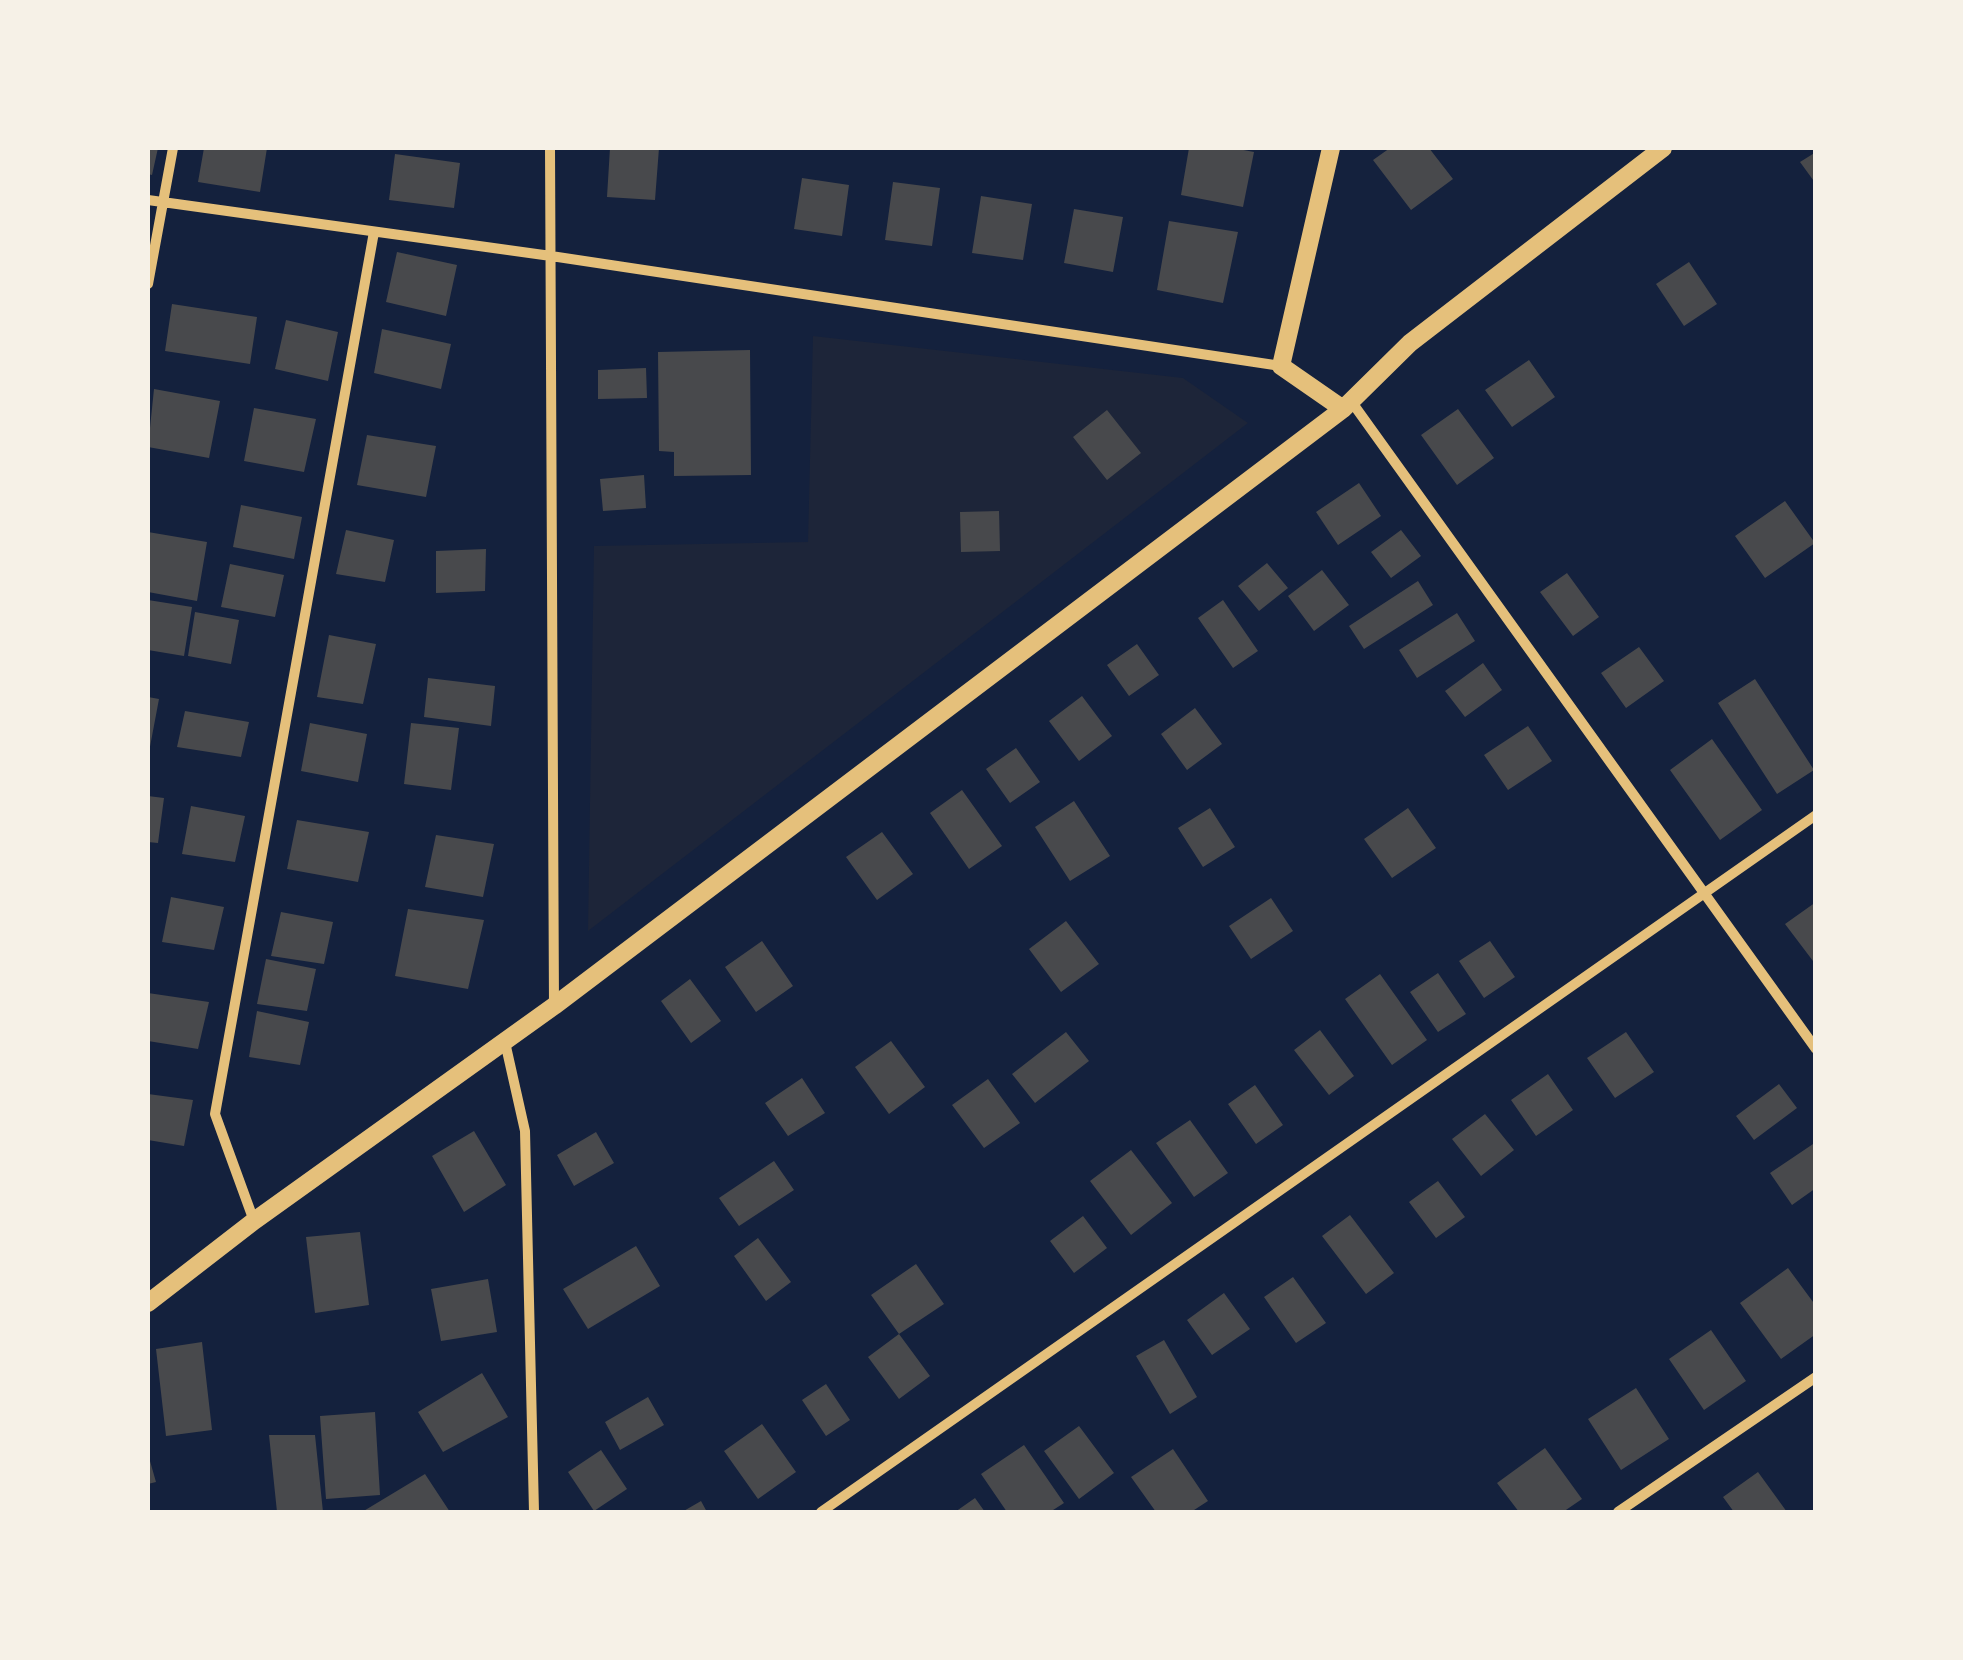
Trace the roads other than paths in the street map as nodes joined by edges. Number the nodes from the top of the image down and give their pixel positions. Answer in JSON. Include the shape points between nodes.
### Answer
{"nodes":[{"id":1,"x":174,"y":148,"type":"edge"},
{"id":2,"x":550,"y":148,"type":"edge"},
{"id":3,"x":1332,"y":148,"type":"edge"},
{"id":4,"x":1663,"y":148,"type":"edge"},
{"id":5,"x":148,"y":200,"type":"edge"},
{"id":6,"x":163,"y":202,"type":"junction"},
{"id":7,"x":374,"y":232,"type":"junction"},
{"id":8,"x":551,"y":256,"type":"junction"},
{"id":9,"x":148,"y":284,"type":"edge"},
{"id":10,"x":1282,"y":366,"type":"junction"},
{"id":11,"x":1347,"y":405,"type":"junction"},
{"id":12,"x":1816,"y":815,"type":"edge"},
{"id":13,"x":1704,"y":892,"type":"junction"},
{"id":14,"x":554,"y":1006,"type":"junction"},
{"id":15,"x":505,"y":1042,"type":"junction"},
{"id":16,"x":1816,"y":1049,"type":"edge"},
{"id":17,"x":254,"y":1221,"type":"junction"},
{"id":18,"x":148,"y":1303,"type":"edge"},
{"id":19,"x":1816,"y":1377,"type":"edge"},
{"id":20,"x":534,"y":1512,"type":"edge"},
{"id":21,"x":821,"y":1512,"type":"edge"},
{"id":22,"x":1618,"y":1512,"type":"edge"}],
"edges":[{"from":1,"to":6,"type":"street"},
{"from":2,"to":8,"type":"street"},
{"from":3,"to":10,"type":"main road"},
{"from":4,"to":11,"type":"main road","via":[[1410,343]]},
{"from":5,"to":6,"type":"street"},
{"from":6,"to":7,"type":"street"},
{"from":6,"to":9,"type":"street"},
{"from":7,"to":8,"type":"street"},
{"from":7,"to":17,"type":"street","via":[[215,1114]]},
{"from":8,"to":10,"type":"street"},
{"from":8,"to":14,"type":"street"},
{"from":10,"to":11,"type":"main road"},
{"from":11,"to":13,"type":"street"},
{"from":11,"to":14,"type":"main road"},
{"from":12,"to":13,"type":"street"},
{"from":13,"to":16,"type":"street"},
{"from":13,"to":21,"type":"street"},
{"from":14,"to":15,"type":"main road"},
{"from":15,"to":17,"type":"main road"},
{"from":15,"to":20,"type":"street","via":[[525,1131]]},
{"from":17,"to":18,"type":"main road"},
{"from":19,"to":22,"type":"street"}]}
